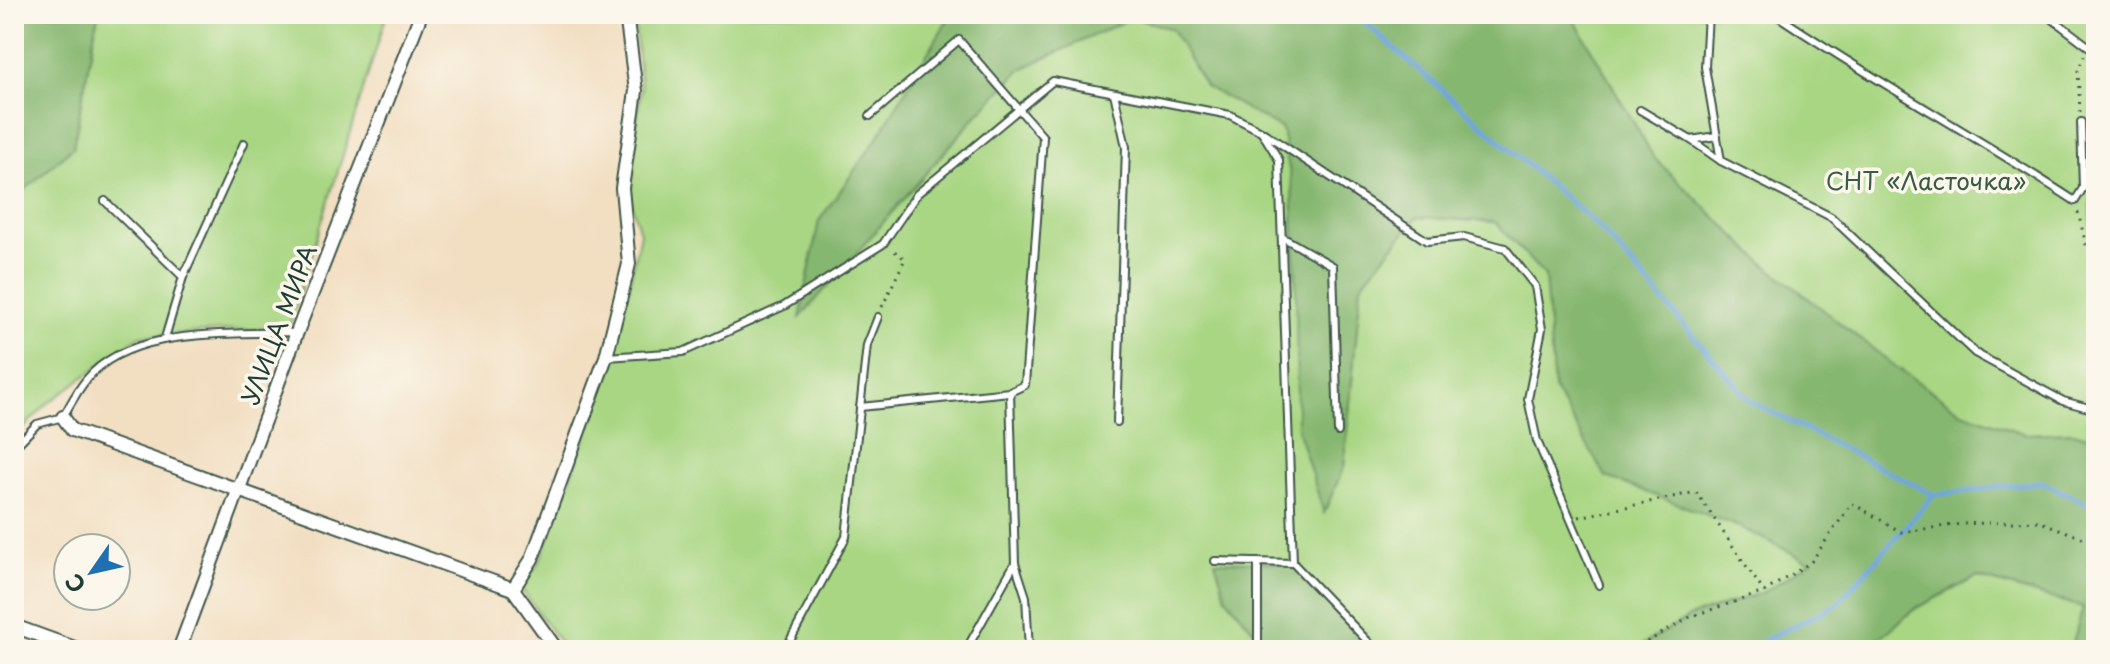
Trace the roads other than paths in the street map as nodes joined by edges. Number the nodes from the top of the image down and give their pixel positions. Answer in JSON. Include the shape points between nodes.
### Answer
{"nodes":[{"id":1,"x":421,"y":14,"type":"edge"},
{"id":2,"x":627,"y":14,"type":"edge"},
{"id":3,"x":1708,"y":14,"type":"edge"},
{"id":4,"x":1775,"y":14,"type":"edge"},
{"id":5,"x":2046,"y":14,"type":"edge"},
{"id":6,"x":2088,"y":46,"type":"road end"},
{"id":7,"x":1114,"y":93,"type":"junction"},
{"id":8,"x":1018,"y":110,"type":"junction"},
{"id":9,"x":1640,"y":110,"type":"dead end"},
{"id":10,"x":870,"y":116,"type":"dead end"},
{"id":11,"x":2081,"y":122,"type":"road end"},
{"id":12,"x":1261,"y":131,"type":"junction"},
{"id":13,"x":1717,"y":136,"type":"junction"},
{"id":14,"x":1691,"y":140,"type":"junction"},
{"id":15,"x":244,"y":143,"type":"dead end"},
{"id":16,"x":1721,"y":161,"type":"junction"},
{"id":17,"x":105,"y":201,"type":"dead end"},
{"id":18,"x":1282,"y":237,"type":"junction"},
{"id":19,"x":183,"y":277,"type":"junction"},
{"id":20,"x":878,"y":317,"type":"road end"},
{"id":21,"x":296,"y":335,"type":"junction"},
{"id":22,"x":165,"y":338,"type":"junction"},
{"id":23,"x":606,"y":357,"type":"junction"},
{"id":24,"x":1010,"y":392,"type":"junction"},
{"id":25,"x":860,"y":407,"type":"junction"},
{"id":26,"x":2096,"y":410,"type":"edge"},
{"id":27,"x":63,"y":417,"type":"junction"},
{"id":28,"x":1117,"y":422,"type":"dead end"},
{"id":29,"x":1338,"y":432,"type":"dead end"},
{"id":30,"x":14,"y":448,"type":"edge"},
{"id":31,"x":240,"y":490,"type":"junction"},
{"id":32,"x":1215,"y":561,"type":"dead end"},
{"id":33,"x":1258,"y":562,"type":"junction"},
{"id":34,"x":1015,"y":563,"type":"junction"},
{"id":35,"x":1293,"y":563,"type":"junction"},
{"id":36,"x":1599,"y":585,"type":"dead end"},
{"id":37,"x":513,"y":589,"type":"junction"},
{"id":38,"x":14,"y":626,"type":"edge"},
{"id":39,"x":80,"y":650,"type":"edge"},
{"id":40,"x":179,"y":650,"type":"edge"},
{"id":41,"x":557,"y":650,"type":"edge"},
{"id":42,"x":785,"y":650,"type":"edge"},
{"id":43,"x":966,"y":650,"type":"edge"},
{"id":44,"x":1029,"y":650,"type":"edge"},
{"id":45,"x":1258,"y":650,"type":"edge"},
{"id":46,"x":1376,"y":650,"type":"edge"}],
"edges":[{"from":1,"to":21,"type":"street","name":"УЛИЦА МИРА"},
{"from":2,"to":23,"type":"street","via":[[636,91],[622,188],[629,264]]},
{"from":3,"to":13,"type":"lane","via":[[1705,67]]},
{"from":4,"to":11,"type":"lane","via":[[2075,201],[2083,188]]},
{"from":5,"to":6,"type":"lane"},
{"from":7,"to":8,"type":"lane","via":[[1053,81]]},
{"from":7,"to":12,"type":"lane","via":[[1230,115]]},
{"from":7,"to":28,"type":"lane","via":[[1126,147]]},
{"from":8,"to":10,"type":"lane","via":[[959,40]]},
{"from":8,"to":23,"type":"lane","via":[[917,194],[883,244],[784,306],[683,352]]},
{"from":8,"to":24,"type":"lane","via":[[1043,137],[1025,385]]},
{"from":9,"to":14,"type":"lane"},
{"from":12,"to":18,"type":"lane","via":[[1279,160]]},
{"from":12,"to":36,"type":"lane","via":[[1427,241],[1464,237],[1505,248],[1535,286],[1542,329],[1528,399],[1537,441]]},
{"from":13,"to":14,"type":"lane"},
{"from":13,"to":16,"type":"lane"},
{"from":14,"to":16,"type":"lane"},
{"from":15,"to":19,"type":"lane"},
{"from":16,"to":26,"type":"lane","via":[[1831,217],[1975,353],[2063,401]]},
{"from":17,"to":19,"type":"lane"},
{"from":18,"to":29,"type":"lane","via":[[1333,266]]},
{"from":18,"to":35,"type":"lane"},
{"from":19,"to":22,"type":"lane"},
{"from":20,"to":25,"type":"lane","via":[[867,345]]},
{"from":21,"to":22,"type":"lane"},
{"from":21,"to":31,"type":"street","name":"УЛИЦА МИРА"},
{"from":22,"to":27,"type":"lane","via":[[116,356],[87,379]]},
{"from":23,"to":37,"type":"street","via":[[532,559]]},
{"from":24,"to":25,"type":"lane"},
{"from":24,"to":34,"type":"lane"},
{"from":25,"to":42,"type":"lane","via":[[846,537]]},
{"from":27,"to":30,"type":"lane","via":[[37,424]]},
{"from":27,"to":31,"type":"street","via":[[72,430]]},
{"from":31,"to":37,"type":"street"},
{"from":31,"to":40,"type":"street","name":"УЛИЦА МИРА"},
{"from":32,"to":33,"type":"lane"},
{"from":33,"to":35,"type":"lane"},
{"from":33,"to":45,"type":"lane"},
{"from":34,"to":43,"type":"lane"},
{"from":34,"to":44,"type":"lane","via":[[1026,597]]},
{"from":35,"to":46,"type":"lane"},
{"from":37,"to":41,"type":"street"},
{"from":38,"to":39,"type":"street"}]}
